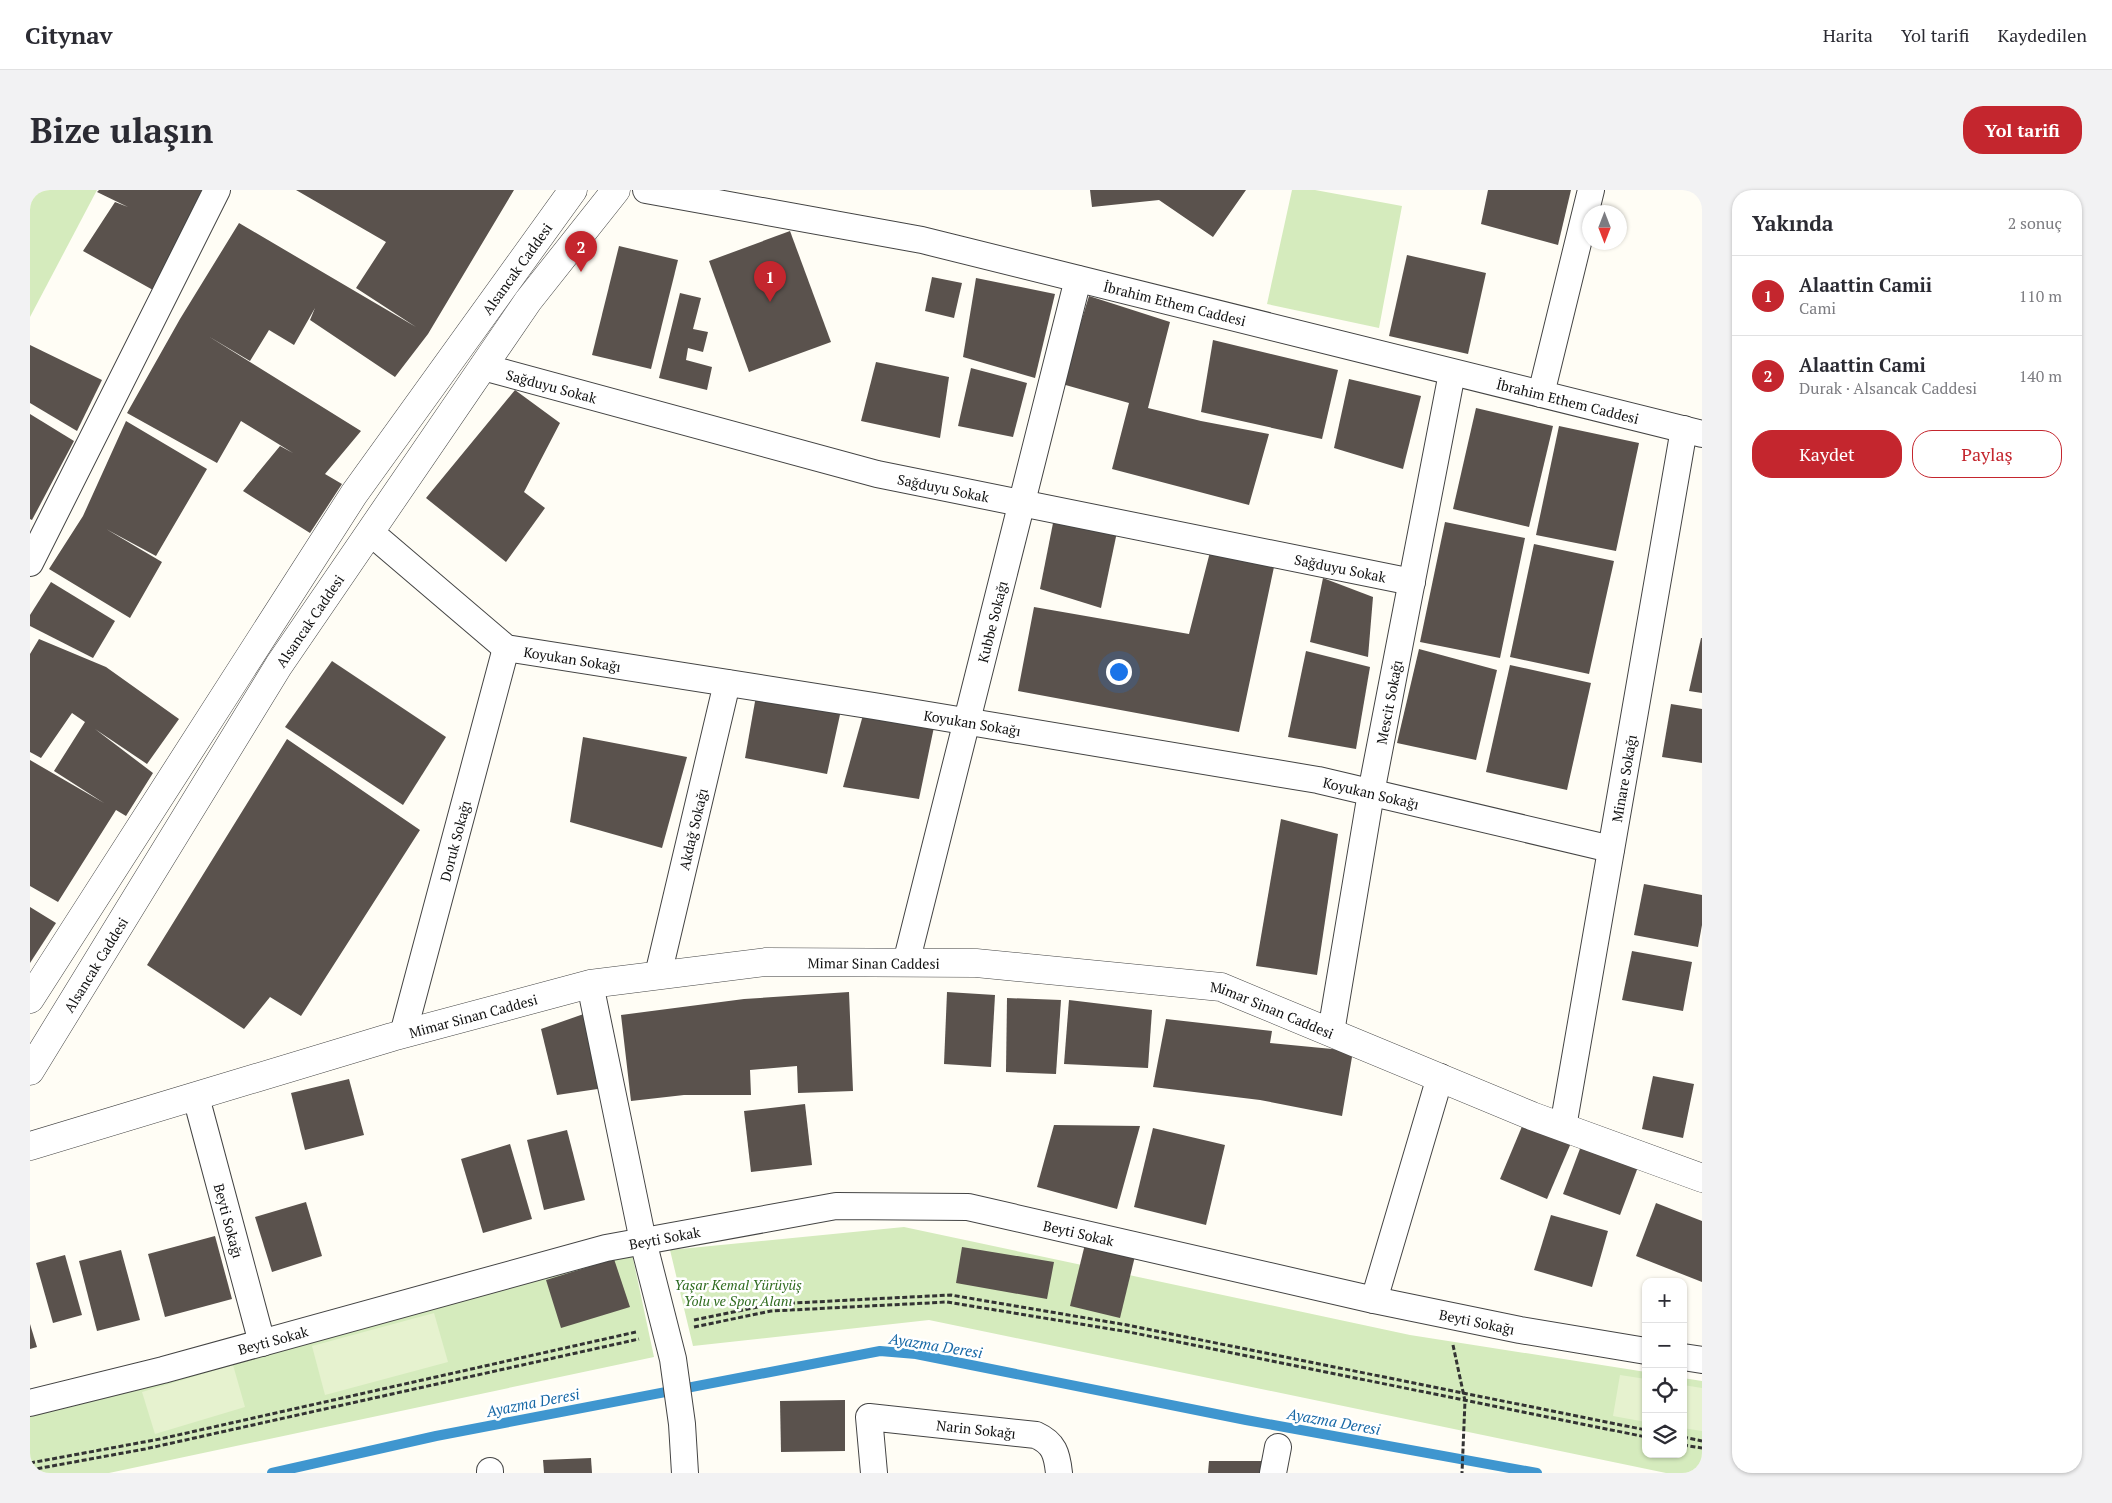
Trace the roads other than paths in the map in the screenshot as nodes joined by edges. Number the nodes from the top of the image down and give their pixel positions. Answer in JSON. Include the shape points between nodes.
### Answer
{"nodes":[{"id":1,"x":217,"y":190,"type":"edge"},
{"id":2,"x":573,"y":190,"type":"edge"},
{"id":3,"x":616,"y":190,"type":"edge"},
{"id":4,"x":646,"y":190,"type":"edge"},
{"id":5,"x":1590,"y":190,"type":"edge"},
{"id":6,"x":1078,"y":279,"type":"junction"},
{"id":7,"x":483,"y":367,"type":"junction"},
{"id":8,"x":1452,"y":373,"type":"junction"},
{"id":9,"x":1541,"y":394,"type":"junction"},
{"id":10,"x":1693,"y":431,"type":"edge"},
{"id":11,"x":1023,"y":504,"type":"junction"},
{"id":12,"x":370,"y":532,"type":"junction"},
{"id":13,"x":30,"y":563,"type":"edge"},
{"id":14,"x":1412,"y":582,"type":"junction"},
{"id":15,"x":506,"y":648,"type":"junction"},
{"id":16,"x":727,"y":683,"type":"junction"},
{"id":17,"x":967,"y":721,"type":"junction"},
{"id":18,"x":1371,"y":792,"type":"junction"},
{"id":19,"x":1611,"y":849,"type":"junction"},
{"id":20,"x":906,"y":963,"type":"junction"},
{"id":21,"x":658,"y":975,"type":"junction"},
{"id":22,"x":590,"y":984,"type":"junction"},
{"id":23,"x":30,"y":999,"type":"edge"},
{"id":24,"x":1331,"y":1032,"type":"junction"},
{"id":25,"x":404,"y":1034,"type":"junction"},
{"id":26,"x":30,"y":1072,"type":"edge"},
{"id":27,"x":1440,"y":1077,"type":"junction"},
{"id":28,"x":196,"y":1097,"type":"junction"},
{"id":29,"x":1563,"y":1127,"type":"junction"},
{"id":30,"x":30,"y":1146,"type":"edge"},
{"id":31,"x":1702,"y":1178,"type":"edge"},
{"id":32,"x":642,"y":1241,"type":"junction"},
{"id":33,"x":1309,"y":1286,"type":"joint"},
{"id":34,"x":1374,"y":1300,"type":"junction"},
{"id":35,"x":262,"y":1343,"type":"junction"},
{"id":36,"x":1642,"y":1350,"type":"edge"},
{"id":37,"x":1687,"y":1358,"type":"edge"},
{"id":38,"x":1702,"y":1360,"type":"edge"},
{"id":39,"x":30,"y":1403,"type":"edge"},
{"id":40,"x":1278,"y":1448,"type":"dead end"},
{"id":41,"x":685,"y":1473,"type":"edge"},
{"id":42,"x":874,"y":1473,"type":"edge"},
{"id":43,"x":1059,"y":1473,"type":"edge"},
{"id":44,"x":1273,"y":1473,"type":"edge"}],
"edges":[{"from":1,"to":13,"type":"street"},
{"from":2,"to":23,"type":"street","name":"Alsancak Caddesi","via":[[354,494]]},
{"from":3,"to":7,"type":"street","name":"Alsancak Caddesi","via":[[528,300]]},
{"from":4,"to":6,"type":"street","name":"İbrahim Ethem Caddesi","via":[[922,240]]},
{"from":5,"to":9,"type":"street"},
{"from":6,"to":8,"type":"street","name":"İbrahim Ethem Caddesi"},
{"from":6,"to":11,"type":"street","name":"Kubbe Sokağı"},
{"from":7,"to":11,"type":"street","name":"Sağduyu Sokak","via":[[877,474]]},
{"from":7,"to":12,"type":"street","name":"Alsancak Caddesi"},
{"from":8,"to":9,"type":"street","name":"İbrahim Ethem Caddesi"},
{"from":8,"to":14,"type":"street","name":"Mescit Sokağı"},
{"from":9,"to":10,"type":"street","name":"İbrahim Ethem Caddesi"},
{"from":10,"to":19,"type":"street","name":"Minare Sokağı"},
{"from":11,"to":14,"type":"street","name":"Sağduyu Sokak"},
{"from":11,"to":17,"type":"street","name":"Kubbe Sokağı"},
{"from":12,"to":15,"type":"street","name":"Koyukan Sokağı"},
{"from":12,"to":26,"type":"street","name":"Alsancak Caddesi","via":[[279,665]]},
{"from":14,"to":18,"type":"street","name":"Mescit Sokağı"},
{"from":15,"to":16,"type":"street","name":"Koyukan Sokağı"},
{"from":15,"to":25,"type":"street","name":"Doruk Sokağı"},
{"from":16,"to":17,"type":"street","name":"Koyukan Sokağı"},
{"from":16,"to":21,"type":"street","name":"Akdağ Sokağı"},
{"from":17,"to":18,"type":"street","name":"Koyukan Sokağı","via":[[1318,780]]},
{"from":17,"to":20,"type":"street","name":"Kubbe Sokağı"},
{"from":18,"to":19,"type":"street","name":"Koyukan Sokağı"},
{"from":18,"to":24,"type":"street","name":"Mescit Sokağı"},
{"from":19,"to":29,"type":"street","name":"Minare Sokağı"},
{"from":20,"to":21,"type":"street","name":"Mimar Sinan Caddesi","via":[[766,962]]},
{"from":20,"to":24,"type":"street","name":"Mimar Sinan Caddesi","via":[[976,963],[1221,987]]},
{"from":21,"to":22,"type":"street","name":"Mimar Sinan Caddesi"},
{"from":22,"to":25,"type":"street","name":"Mimar Sinan Caddesi"},
{"from":22,"to":32,"type":"street"},
{"from":24,"to":27,"type":"street","name":"Mimar Sinan Caddesi"},
{"from":25,"to":28,"type":"street","name":"Mimar Sinan Caddesi"},
{"from":27,"to":29,"type":"street","name":"Mimar Sinan Caddesi"},
{"from":27,"to":34,"type":"street"},
{"from":28,"to":30,"type":"street","name":"Mimar Sinan Caddesi"},
{"from":28,"to":35,"type":"street","name":"Beyti Sokağı"},
{"from":29,"to":31,"type":"street","name":"Mimar Sinan Caddesi"},
{"from":32,"to":33,"type":"street","name":"Beyti Sokak","via":[[836,1206],[968,1208]]},
{"from":32,"to":35,"type":"street","name":"Beyti Sokak","via":[[606,1248]]},
{"from":32,"to":41,"type":"street","via":[[672,1359],[682,1424]]},
{"from":33,"to":34,"type":"street","name":"Beyti Sokağı"},
{"from":34,"to":36,"type":"street","name":"Beyti Sokağı","via":[[1520,1330]]},
{"from":35,"to":39,"type":"street","name":"Beyti Sokak"},
{"from":37,"to":38,"type":"street"},
{"from":40,"to":44,"type":"street"},
{"from":42,"to":43,"type":"street","name":"Narin Sokağı","via":[[869,1417],[1036,1435],[1052,1446],[1057,1454]]}]}
